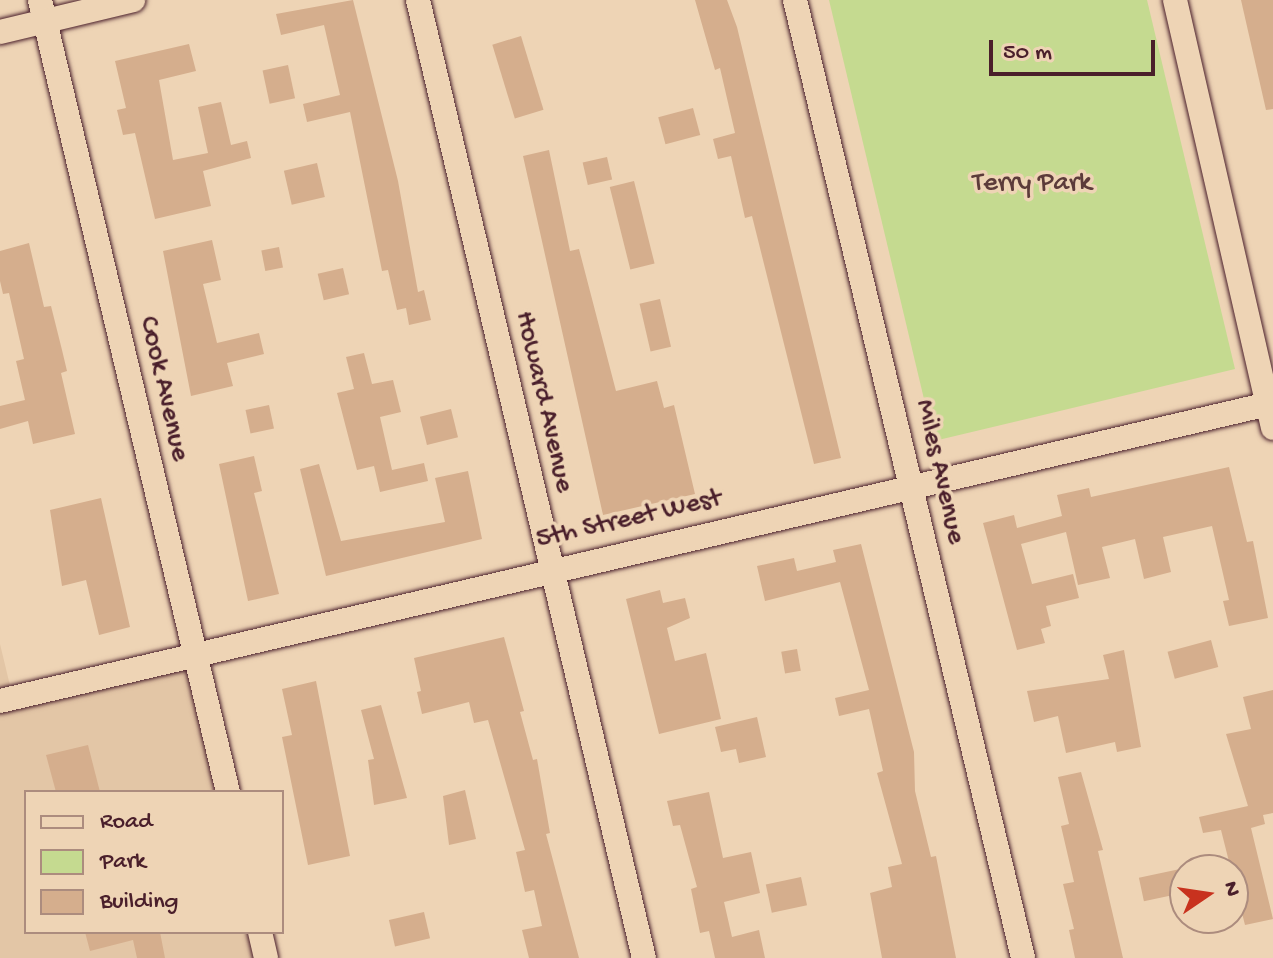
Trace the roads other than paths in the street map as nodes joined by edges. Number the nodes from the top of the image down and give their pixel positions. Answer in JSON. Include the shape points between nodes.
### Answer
{"nodes":[{"id":1,"x":133,"y":0,"type":"edge"},
{"id":2,"x":418,"y":0,"type":"edge"},
{"id":3,"x":795,"y":0,"type":"edge"},
{"id":4,"x":1175,"y":0,"type":"edge"},
{"id":5,"x":42,"y":11,"type":"edge"},
{"id":6,"x":0,"y":32,"type":"edge"},
{"id":7,"x":1271,"y":412,"type":"edge"},
{"id":8,"x":912,"y":486,"type":"junction"},
{"id":9,"x":552,"y":569,"type":"junction"},
{"id":10,"x":195,"y":652,"type":"junction"},
{"id":11,"x":0,"y":701,"type":"edge"},
{"id":12,"x":228,"y":790,"type":"edge"},
{"id":13,"x":260,"y":934,"type":"edge"},
{"id":14,"x":266,"y":958,"type":"edge"},
{"id":15,"x":644,"y":958,"type":"edge"},
{"id":16,"x":1023,"y":958,"type":"edge"}],
"edges":[{"from":1,"to":5,"type":"street"},
{"from":2,"to":9,"type":"street","name":"Howard Avenue"},
{"from":3,"to":8,"type":"street","name":"Miles Avenue"},
{"from":4,"to":7,"type":"street"},
{"from":5,"to":6,"type":"street"},
{"from":5,"to":10,"type":"street","name":"Cook Avenue"},
{"from":7,"to":8,"type":"street","name":"5th Street West"},
{"from":8,"to":9,"type":"street","name":"5th Street West"},
{"from":8,"to":16,"type":"street","name":"Miles Avenue"},
{"from":9,"to":10,"type":"street","name":"5th Street West"},
{"from":9,"to":15,"type":"street","name":"Howard Avenue"},
{"from":10,"to":11,"type":"street","name":"5th Street West"},
{"from":10,"to":12,"type":"street","name":"Cook Avenue"},
{"from":13,"to":14,"type":"street"}]}
